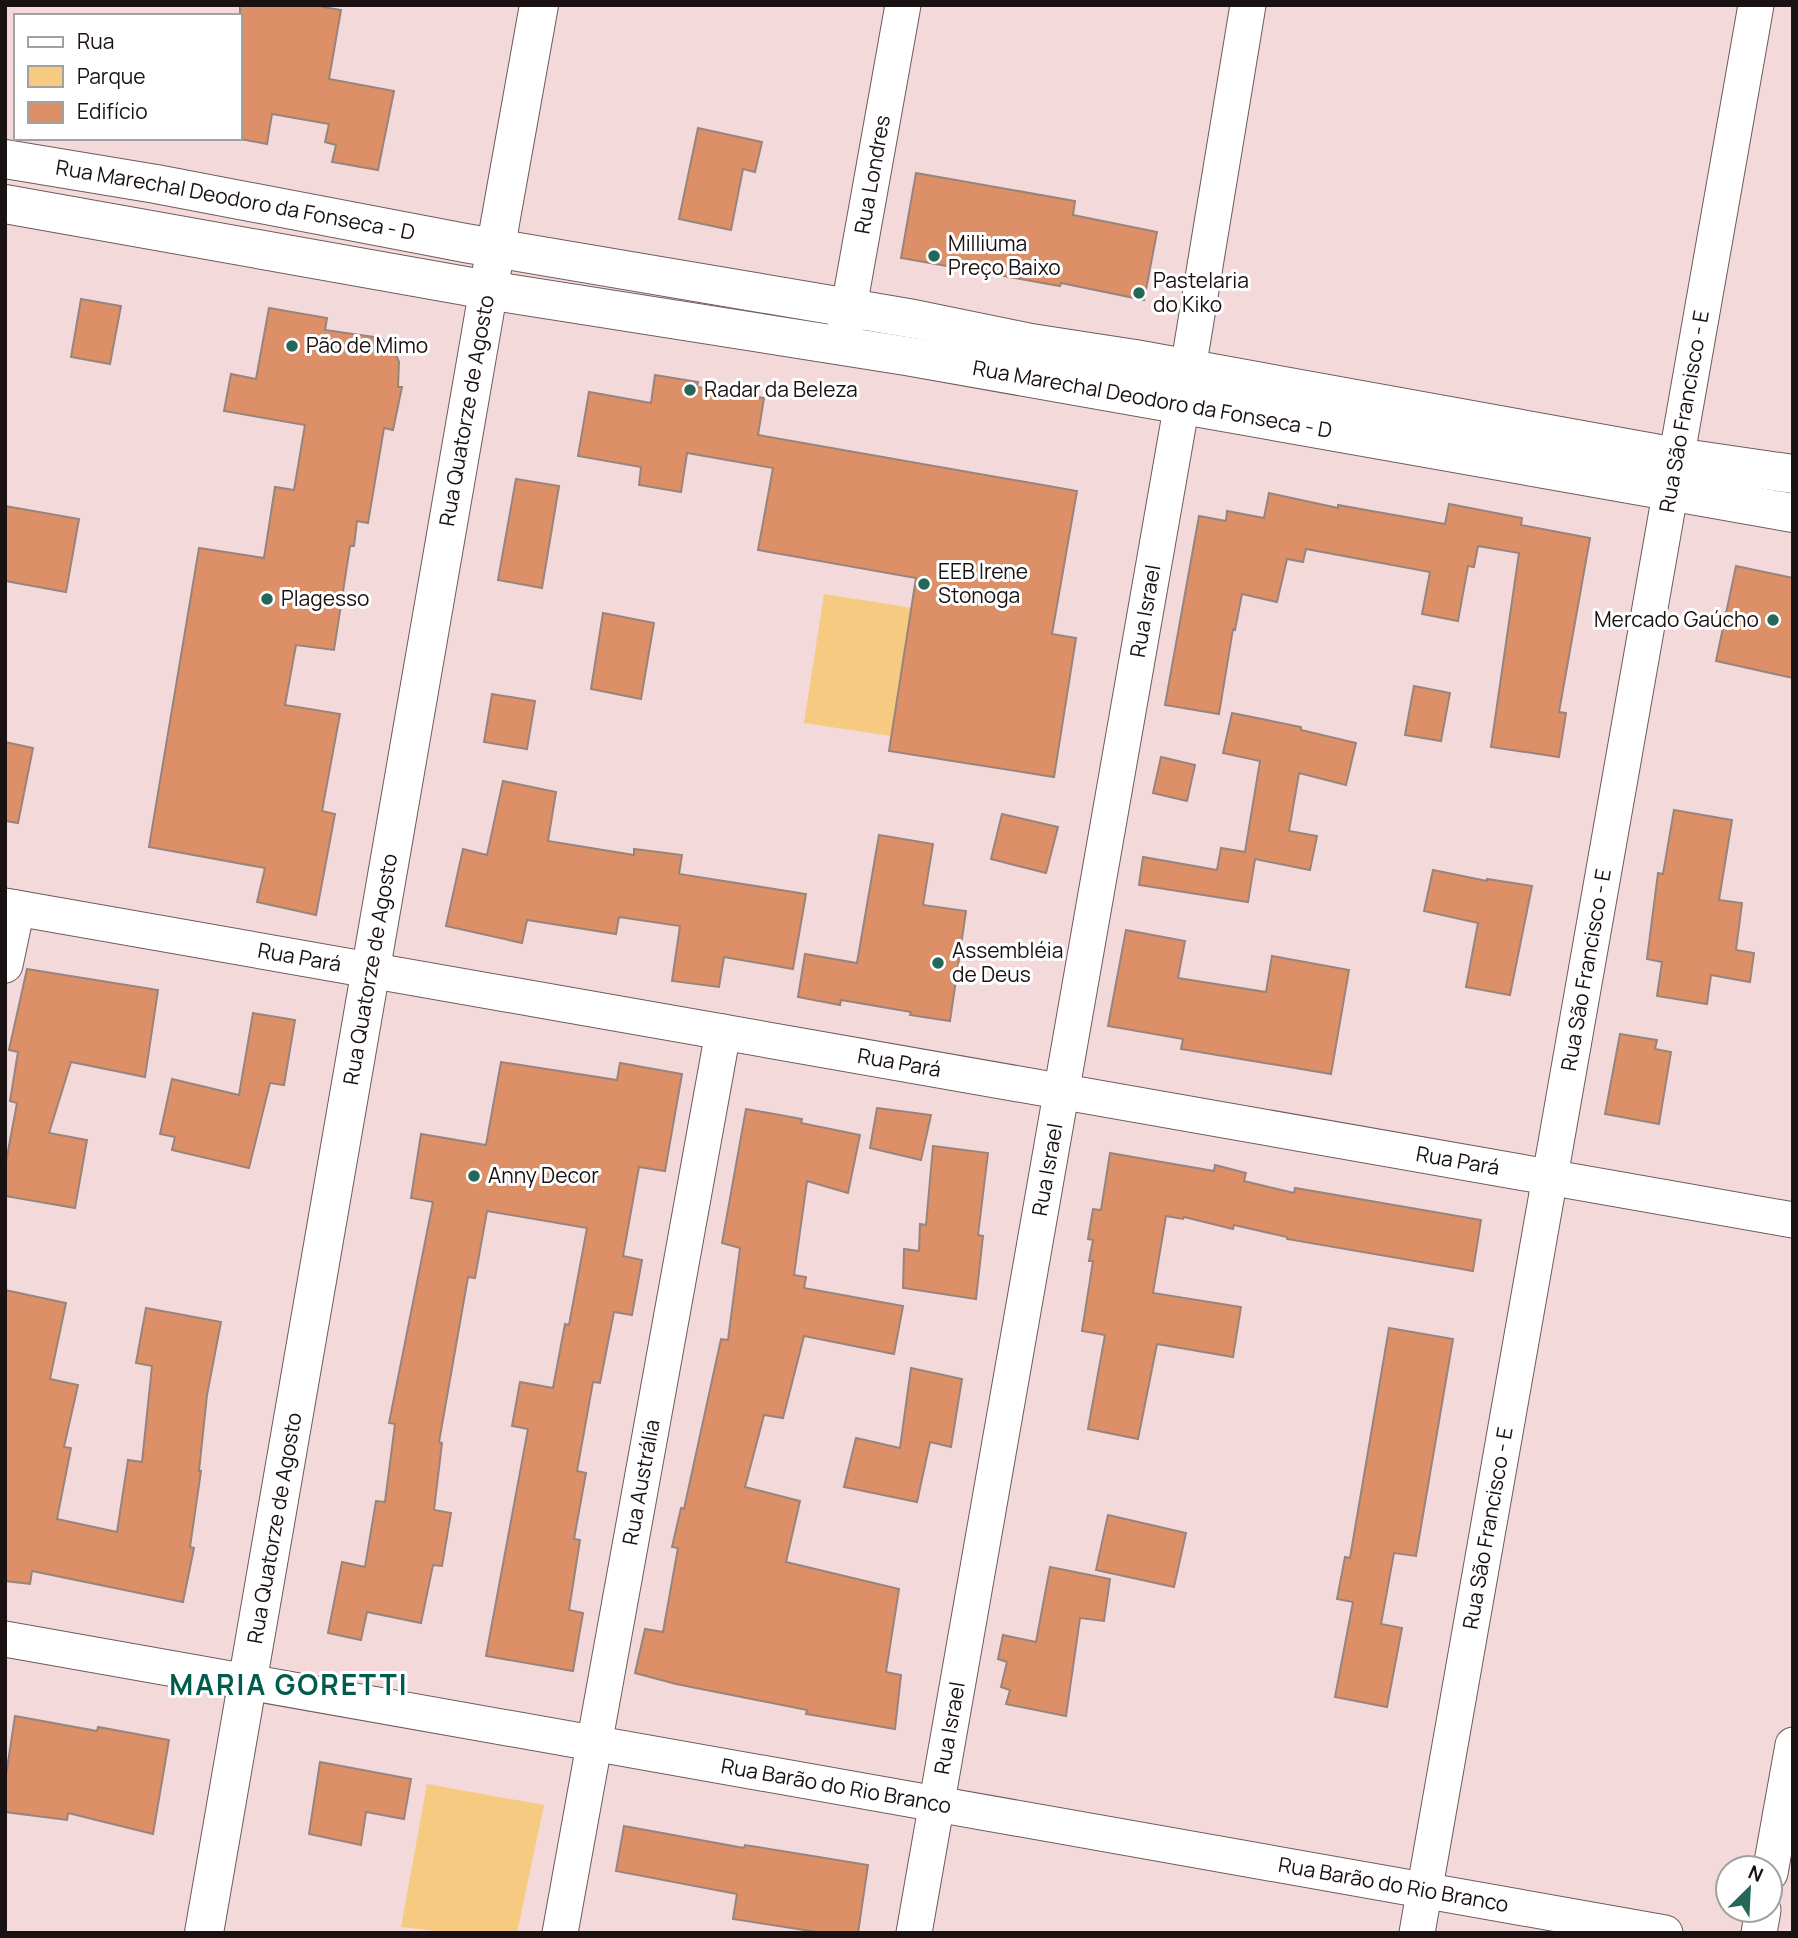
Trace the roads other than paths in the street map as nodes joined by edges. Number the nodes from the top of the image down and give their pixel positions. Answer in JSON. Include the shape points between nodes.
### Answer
{"nodes":[{"id":1,"x":539,"y":5,"type":"edge"},
{"id":2,"x":903,"y":5,"type":"edge"},
{"id":3,"x":1248,"y":5,"type":"edge"},
{"id":4,"x":1756,"y":5,"type":"edge"},
{"id":5,"x":5,"y":159,"type":"edge"},
{"id":6,"x":5,"y":204,"type":"edge"},
{"id":7,"x":493,"y":247,"type":"junction"},
{"id":8,"x":688,"y":281,"type":"junction"},
{"id":9,"x":499,"y":292,"type":"junction"},
{"id":10,"x":850,"y":308,"type":"junction"},
{"id":11,"x":682,"y":322,"type":"junction"},
{"id":12,"x":842,"y":345,"type":"junction"},
{"id":13,"x":1028,"y":360,"type":"junction"},
{"id":14,"x":1184,"y":387,"type":"junction"},
{"id":15,"x":1673,"y":474,"type":"junction"},
{"id":16,"x":1793,"y":474,"type":"edge"},
{"id":17,"x":1793,"y":513,"type":"edge"},
{"id":18,"x":11,"y":907,"type":"edge"},
{"id":19,"x":5,"y":965,"type":"edge"},
{"id":20,"x":372,"y":970,"type":"junction"},
{"id":21,"x":723,"y":1032,"type":"junction"},
{"id":22,"x":1060,"y":1091,"type":"junction"},
{"id":23,"x":1549,"y":1177,"type":"junction"},
{"id":24,"x":1793,"y":1220,"type":"edge"},
{"id":25,"x":5,"y":1639,"type":"edge"},
{"id":26,"x":248,"y":1682,"type":"junction"},
{"id":27,"x":594,"y":1744,"type":"junction"},
{"id":28,"x":1793,"y":1745,"type":"edge"},
{"id":29,"x":937,"y":1805,"type":"junction"},
{"id":30,"x":1773,"y":1854,"type":"edge"},
{"id":31,"x":1424,"y":1889,"type":"junction"},
{"id":32,"x":204,"y":1933,"type":"edge"},
{"id":33,"x":560,"y":1933,"type":"edge"},
{"id":34,"x":914,"y":1933,"type":"edge"},
{"id":35,"x":1416,"y":1933,"type":"edge"},
{"id":36,"x":1665,"y":1933,"type":"edge"}],
"edges":[{"from":1,"to":7,"type":"street","name":"Rua Quatorze de Agosto"},
{"from":2,"to":10,"type":"street","name":"Rua Londres"},
{"from":3,"to":14,"type":"street","name":"Rua Israel"},
{"from":4,"to":15,"type":"street","name":"Rua São Francisco - E"},
{"from":5,"to":7,"type":"street","name":"Rua Marechal Deodoro da Fonseca - D"},
{"from":6,"to":9,"type":"street","name":"Rua Marechal Deodoro da Fonseca - D"},
{"from":7,"to":8,"type":"street","name":"Rua Marechal Deodoro da Fonseca - D"},
{"from":7,"to":9,"type":"street","name":"Rua Quatorze de Agosto"},
{"from":8,"to":10,"type":"street","name":"Rua Marechal Deodoro da Fonseca - D"},
{"from":8,"to":11,"type":"street"},
{"from":9,"to":11,"type":"street","name":"Rua Marechal Deodoro da Fonseca - D"},
{"from":9,"to":20,"type":"street","name":"Rua Quatorze de Agosto"},
{"from":10,"to":12,"type":"street","name":"Rua Londres"},
{"from":10,"to":13,"type":"street","name":"Rua Marechal Deodoro da Fonseca - D"},
{"from":11,"to":12,"type":"street","name":"Rua Marechal Deodoro da Fonseca - D"},
{"from":12,"to":13,"type":"street","name":"Rua Marechal Deodoro da Fonseca - D"},
{"from":13,"to":14,"type":"street","name":"Rua Marechal Deodoro da Fonseca - D"},
{"from":14,"to":15,"type":"street","name":"Rua Marechal Deodoro da Fonseca - D"},
{"from":14,"to":22,"type":"street","name":"Rua Israel"},
{"from":15,"to":16,"type":"street","name":"Rua Marechal Deodoro da Fonseca - D"},
{"from":15,"to":17,"type":"street","name":"Rua Marechal Deodoro da Fonseca - D"},
{"from":15,"to":23,"type":"street","name":"Rua São Francisco - E"},
{"from":18,"to":19,"type":"street"},
{"from":18,"to":20,"type":"street","name":"Rua Pará"},
{"from":20,"to":21,"type":"street","name":"Rua Pará"},
{"from":20,"to":26,"type":"street","name":"Rua Quatorze de Agosto"},
{"from":21,"to":22,"type":"street","name":"Rua Pará"},
{"from":21,"to":27,"type":"street","name":"Rua Austrália"},
{"from":22,"to":23,"type":"street","name":"Rua Pará"},
{"from":22,"to":29,"type":"street","name":"Rua Israel"},
{"from":23,"to":24,"type":"street","name":"Rua Pará"},
{"from":23,"to":31,"type":"street","name":"Rua São Francisco - E"},
{"from":25,"to":26,"type":"street","name":"Rua Barão do Rio Branco"},
{"from":26,"to":27,"type":"street","name":"Rua Barão do Rio Branco"},
{"from":26,"to":32,"type":"street","name":"Rua Quatorze de Agosto"},
{"from":27,"to":29,"type":"street","name":"Rua Barão do Rio Branco"},
{"from":27,"to":33,"type":"street","name":"Rua Austrália"},
{"from":28,"to":30,"type":"street"},
{"from":29,"to":31,"type":"street","name":"Rua Barão do Rio Branco"},
{"from":29,"to":34,"type":"street","name":"Rua Israel"},
{"from":31,"to":35,"type":"street","name":"Rua São Francisco - E"},
{"from":31,"to":36,"type":"street","name":"Rua Barão do Rio Branco"}]}
